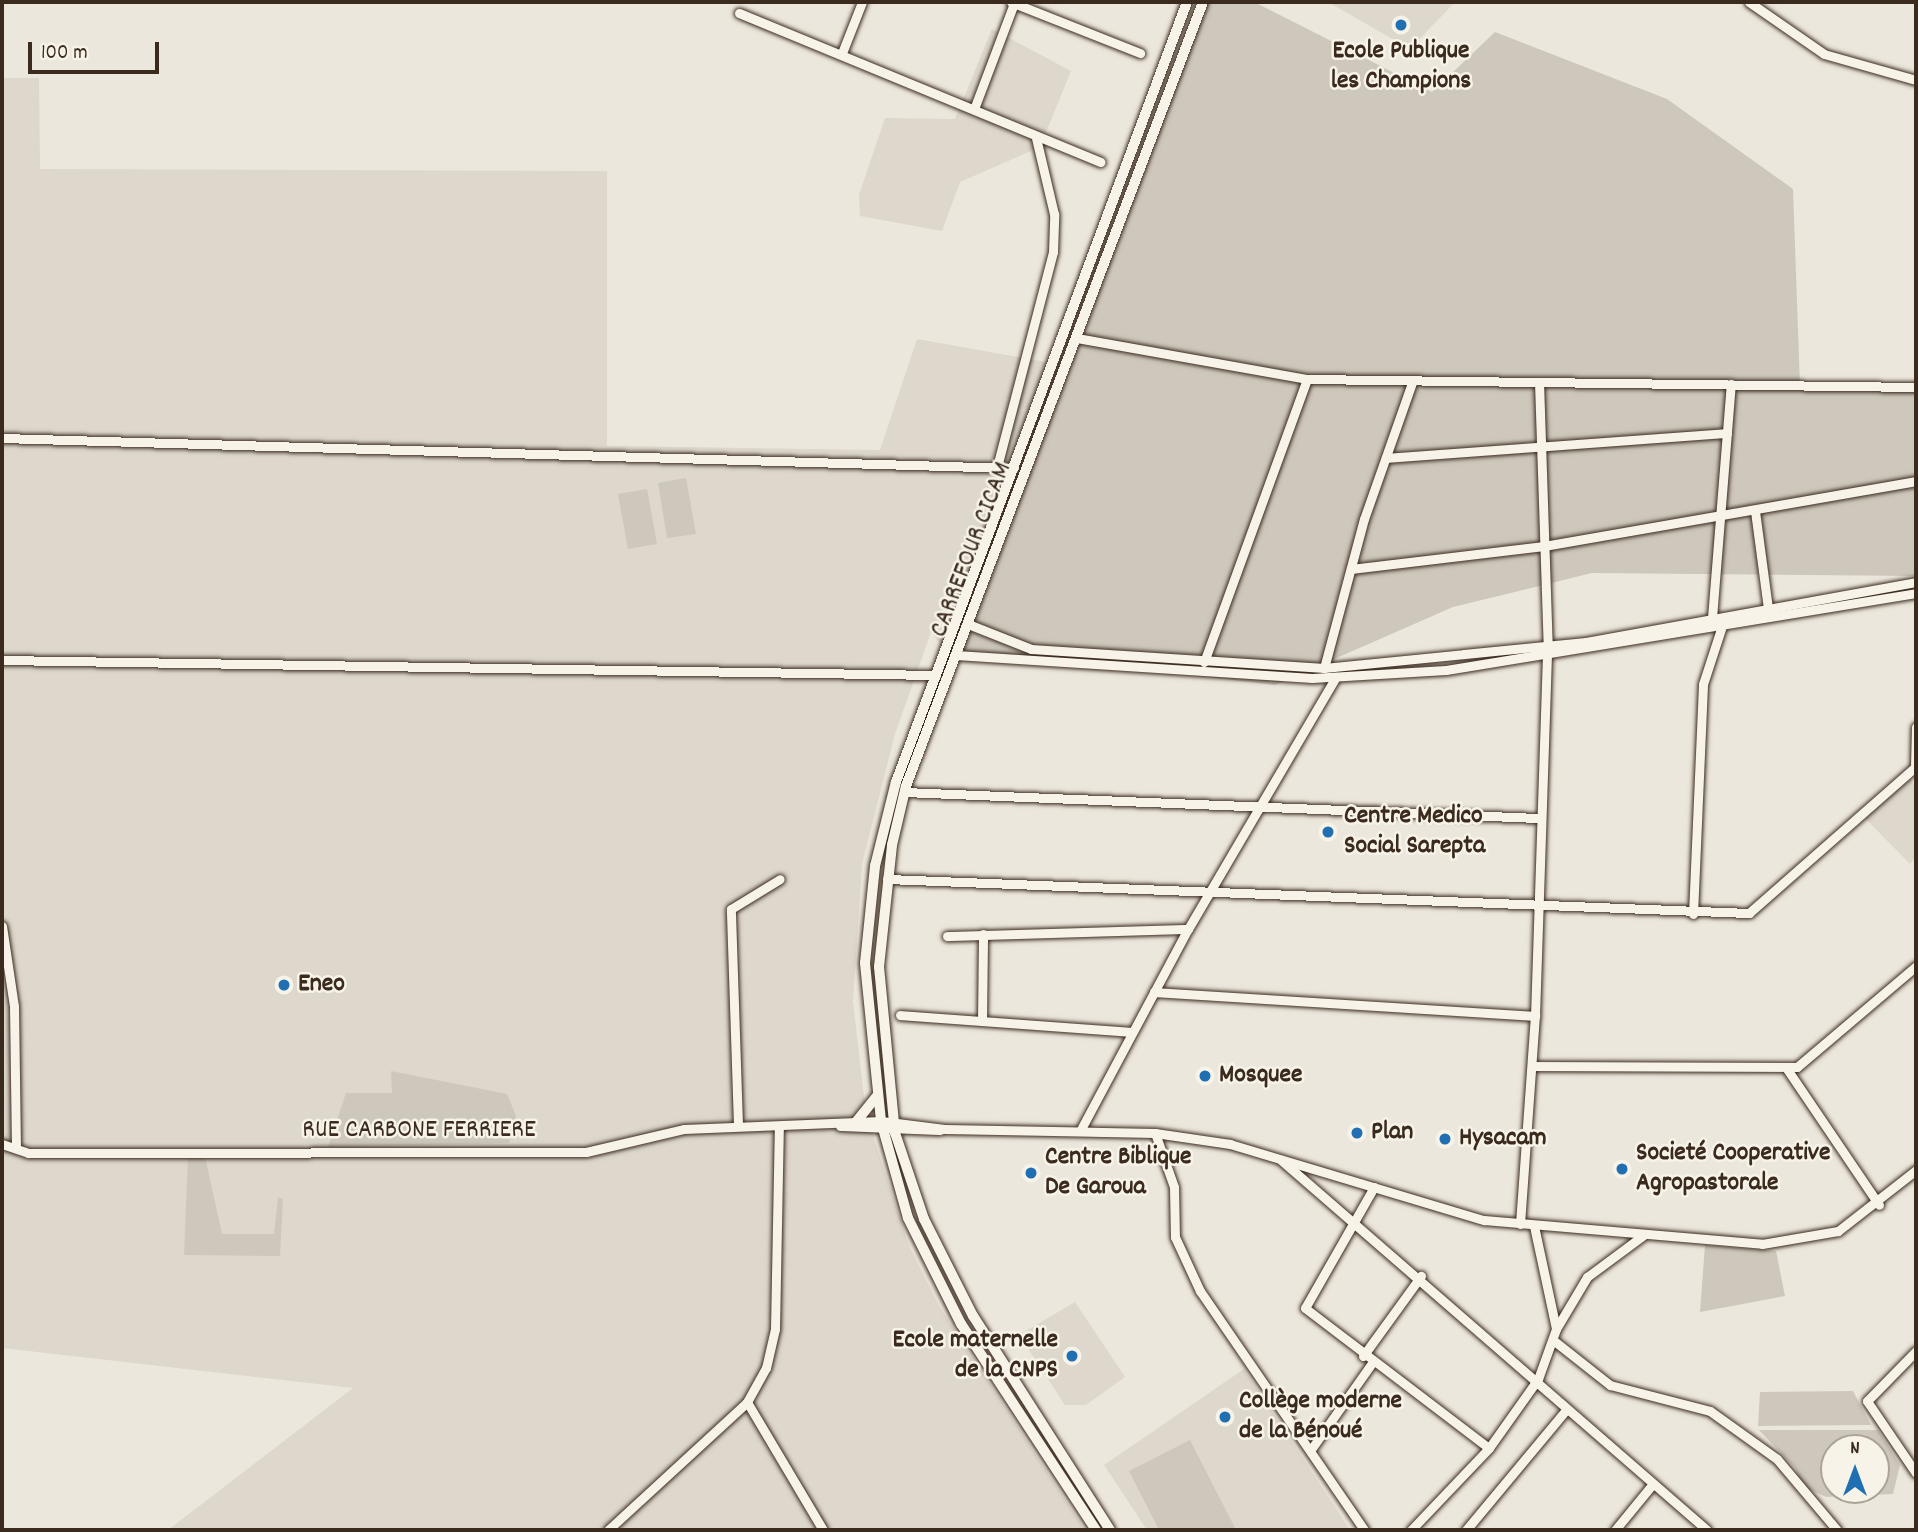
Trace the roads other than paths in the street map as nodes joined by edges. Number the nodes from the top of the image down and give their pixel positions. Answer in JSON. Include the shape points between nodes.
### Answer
{"nodes":[{"id":1,"x":862,"y":2,"type":"edge"},
{"id":2,"x":1013,"y":2,"type":"edge"},
{"id":3,"x":1187,"y":2,"type":"edge"},
{"id":4,"x":1203,"y":2,"type":"edge"},
{"id":5,"x":1749,"y":2,"type":"edge"},
{"id":6,"x":739,"y":13,"type":"dead end"},
{"id":7,"x":842,"y":53,"type":"junction"},
{"id":8,"x":1140,"y":53,"type":"dead end"},
{"id":9,"x":1916,"y":80,"type":"edge"},
{"id":10,"x":974,"y":109,"type":"junction"},
{"id":11,"x":1036,"y":138,"type":"junction"},
{"id":12,"x":1101,"y":162,"type":"dead end"},
{"id":13,"x":1077,"y":338,"type":"junction"},
{"id":14,"x":1307,"y":379,"type":"junction"},
{"id":15,"x":1413,"y":380,"type":"junction"},
{"id":16,"x":1539,"y":382,"type":"junction"},
{"id":17,"x":1731,"y":384,"type":"junction"},
{"id":18,"x":1916,"y":387,"type":"edge"},
{"id":19,"x":1727,"y":433,"type":"junction"},
{"id":20,"x":2,"y":438,"type":"edge"},
{"id":21,"x":1541,"y":447,"type":"junction"},
{"id":22,"x":1386,"y":458,"type":"junction"},
{"id":23,"x":998,"y":463,"type":"junction"},
{"id":24,"x":1014,"y":468,"type":"junction"},
{"id":25,"x":1916,"y":481,"type":"edge"},
{"id":26,"x":1755,"y":511,"type":"junction"},
{"id":27,"x":1722,"y":517,"type":"junction"},
{"id":28,"x":1544,"y":546,"type":"junction"},
{"id":29,"x":1351,"y":569,"type":"junction"},
{"id":30,"x":1916,"y":572,"type":"edge"},
{"id":31,"x":1916,"y":582,"type":"edge"},
{"id":32,"x":1916,"y":593,"type":"edge"},
{"id":33,"x":1768,"y":608,"type":"junction"},
{"id":34,"x":1712,"y":618,"type":"junction"},
{"id":35,"x":968,"y":624,"type":"junction"},
{"id":36,"x":1722,"y":626,"type":"junction"},
{"id":37,"x":1547,"y":652,"type":"junction"},
{"id":38,"x":956,"y":655,"type":"junction"},
{"id":39,"x":2,"y":660,"type":"edge"},
{"id":40,"x":1204,"y":662,"type":"junction"},
{"id":41,"x":1324,"y":668,"type":"junction"},
{"id":42,"x":936,"y":675,"type":"junction"},
{"id":43,"x":1336,"y":677,"type":"junction"},
{"id":44,"x":1916,"y":727,"type":"edge"},
{"id":45,"x":1916,"y":768,"type":"edge"},
{"id":46,"x":904,"y":792,"type":"junction"},
{"id":47,"x":1261,"y":808,"type":"junction"},
{"id":48,"x":1538,"y":818,"type":"junction"},
{"id":49,"x":780,"y":879,"type":"dead end"},
{"id":50,"x":887,"y":879,"type":"junction"},
{"id":51,"x":1213,"y":893,"type":"junction"},
{"id":52,"x":1534,"y":908,"type":"junction"},
{"id":53,"x":1693,"y":914,"type":"junction"},
{"id":54,"x":2,"y":926,"type":"edge"},
{"id":55,"x":1188,"y":929,"type":"junction"},
{"id":56,"x":984,"y":934,"type":"junction"},
{"id":57,"x":947,"y":936,"type":"dead end"},
{"id":58,"x":1916,"y":967,"type":"edge"},
{"id":59,"x":1154,"y":992,"type":"junction"},
{"id":60,"x":900,"y":1016,"type":"dead end"},
{"id":61,"x":1535,"y":1016,"type":"junction"},
{"id":62,"x":982,"y":1021,"type":"junction"},
{"id":63,"x":1131,"y":1032,"type":"junction"},
{"id":64,"x":1532,"y":1066,"type":"junction"},
{"id":65,"x":1787,"y":1069,"type":"junction"},
{"id":66,"x":877,"y":1096,"type":"junction"},
{"id":67,"x":856,"y":1122,"type":"junction"},
{"id":68,"x":738,"y":1125,"type":"junction"},
{"id":69,"x":834,"y":1125,"type":"junction"},
{"id":70,"x":779,"y":1126,"type":"junction"},
{"id":71,"x":888,"y":1127,"type":"junction"},
{"id":72,"x":1080,"y":1132,"type":"junction"},
{"id":73,"x":1155,"y":1133,"type":"junction"},
{"id":74,"x":2,"y":1144,"type":"edge"},
{"id":75,"x":16,"y":1145,"type":"junction"},
{"id":76,"x":1277,"y":1157,"type":"junction"},
{"id":77,"x":1916,"y":1170,"type":"edge"},
{"id":78,"x":1374,"y":1187,"type":"junction"},
{"id":79,"x":1879,"y":1205,"type":"junction"},
{"id":80,"x":1353,"y":1224,"type":"junction"},
{"id":81,"x":1520,"y":1224,"type":"junction"},
{"id":82,"x":1534,"y":1226,"type":"junction"},
{"id":83,"x":1645,"y":1234,"type":"junction"},
{"id":84,"x":1421,"y":1276,"type":"junction"},
{"id":85,"x":1556,"y":1329,"type":"junction"},
{"id":86,"x":1553,"y":1340,"type":"junction"},
{"id":87,"x":1916,"y":1351,"type":"edge"},
{"id":88,"x":1363,"y":1356,"type":"junction"},
{"id":89,"x":1372,"y":1363,"type":"junction"},
{"id":90,"x":1538,"y":1379,"type":"junction"},
{"id":91,"x":747,"y":1402,"type":"junction"},
{"id":92,"x":1566,"y":1410,"type":"junction"},
{"id":93,"x":1312,"y":1448,"type":"junction"},
{"id":94,"x":1489,"y":1448,"type":"junction"},
{"id":95,"x":1916,"y":1473,"type":"edge"},
{"id":96,"x":1653,"y":1485,"type":"junction"},
{"id":97,"x":608,"y":1530,"type":"edge"},
{"id":98,"x":823,"y":1530,"type":"edge"},
{"id":99,"x":1096,"y":1530,"type":"edge"},
{"id":100,"x":1110,"y":1530,"type":"edge"},
{"id":101,"x":1364,"y":1530,"type":"edge"},
{"id":102,"x":1411,"y":1530,"type":"edge"},
{"id":103,"x":1466,"y":1530,"type":"edge"},
{"id":104,"x":1615,"y":1530,"type":"edge"},
{"id":105,"x":1707,"y":1530,"type":"edge"},
{"id":106,"x":1837,"y":1530,"type":"edge"}],
"edges":[{"from":1,"to":7,"type":"street"},
{"from":2,"to":8,"type":"street"},
{"from":2,"to":10,"type":"street"},
{"from":3,"to":24,"type":"main road"},
{"from":4,"to":13,"type":"main road","name":"CARREFOUR CICAM"},
{"from":5,"to":9,"type":"street","via":[[1824,54]]},
{"from":6,"to":7,"type":"street"},
{"from":7,"to":10,"type":"street"},
{"from":10,"to":11,"type":"street"},
{"from":11,"to":12,"type":"street"},
{"from":11,"to":23,"type":"street","via":[[1054,214],[1053,252]]},
{"from":13,"to":14,"type":"street"},
{"from":13,"to":35,"type":"main road","name":"CARREFOUR CICAM"},
{"from":14,"to":15,"type":"street"},
{"from":14,"to":40,"type":"street"},
{"from":15,"to":16,"type":"street"},
{"from":15,"to":22,"type":"street"},
{"from":16,"to":17,"type":"street"},
{"from":16,"to":21,"type":"street"},
{"from":17,"to":18,"type":"street"},
{"from":17,"to":19,"type":"street"},
{"from":19,"to":21,"type":"street"},
{"from":19,"to":27,"type":"street"},
{"from":20,"to":23,"type":"street"},
{"from":21,"to":22,"type":"street"},
{"from":21,"to":28,"type":"street"},
{"from":22,"to":29,"type":"street"},
{"from":23,"to":24,"type":"street"},
{"from":24,"to":42,"type":"main road"},
{"from":25,"to":26,"type":"street"},
{"from":26,"to":27,"type":"street"},
{"from":26,"to":33,"type":"street"},
{"from":27,"to":28,"type":"street"},
{"from":27,"to":34,"type":"street"},
{"from":28,"to":29,"type":"street"},
{"from":28,"to":37,"type":"street"},
{"from":29,"to":41,"type":"street"},
{"from":30,"to":31,"type":"street"},
{"from":31,"to":33,"type":"street"},
{"from":32,"to":36,"type":"street"},
{"from":33,"to":34,"type":"street"},
{"from":34,"to":37,"type":"street"},
{"from":35,"to":38,"type":"main road","name":"CARREFOUR CICAM"},
{"from":35,"to":40,"type":"street","via":[[1031,649]]},
{"from":36,"to":37,"type":"street"},
{"from":36,"to":53,"type":"street","via":[[1703,684]]},
{"from":37,"to":41,"type":"street"},
{"from":37,"to":43,"type":"street"},
{"from":37,"to":48,"type":"street"},
{"from":38,"to":43,"type":"street"},
{"from":38,"to":46,"type":"main road","name":"CARREFOUR CICAM"},
{"from":39,"to":42,"type":"street"},
{"from":40,"to":41,"type":"street"},
{"from":42,"to":66,"type":"main road","via":[[896,782],[875,866],[865,962]]},
{"from":43,"to":47,"type":"street"},
{"from":44,"to":45,"type":"street"},
{"from":45,"to":53,"type":"street","via":[[1749,913]]},
{"from":46,"to":47,"type":"street"},
{"from":46,"to":50,"type":"main road","name":"CARREFOUR CICAM"},
{"from":47,"to":48,"type":"street"},
{"from":47,"to":51,"type":"street"},
{"from":48,"to":52,"type":"street"},
{"from":49,"to":68,"type":"street","via":[[731,909]]},
{"from":50,"to":51,"type":"street"},
{"from":50,"to":71,"type":"main road","name":"CARREFOUR CICAM","via":[[879,967]]},
{"from":51,"to":52,"type":"street"},
{"from":51,"to":55,"type":"street"},
{"from":52,"to":53,"type":"street"},
{"from":52,"to":61,"type":"street"},
{"from":54,"to":75,"type":"street","via":[[14,1006]]},
{"from":55,"to":56,"type":"street"},
{"from":55,"to":59,"type":"street"},
{"from":56,"to":57,"type":"street"},
{"from":56,"to":62,"type":"street"},
{"from":58,"to":65,"type":"street","via":[[1805,1062]]},
{"from":59,"to":61,"type":"street"},
{"from":59,"to":63,"type":"street"},
{"from":60,"to":62,"type":"street"},
{"from":61,"to":64,"type":"street"},
{"from":62,"to":63,"type":"street"},
{"from":63,"to":72,"type":"street"},
{"from":64,"to":65,"type":"street"},
{"from":64,"to":81,"type":"street"},
{"from":65,"to":79,"type":"street"},
{"from":66,"to":67,"type":"main road"},
{"from":66,"to":71,"type":"main road"},
{"from":67,"to":69,"type":"street","name":"RUE CARBONE FERRIERE"},
{"from":67,"to":71,"type":"street","name":"RUE CARBONE FERRIERE"},
{"from":68,"to":70,"type":"street","name":"RUE CARBONE FERRIERE"},
{"from":68,"to":75,"type":"street","name":"RUE CARBONE FERRIERE","via":[[674,1131],[586,1153],[28,1153]]},
{"from":69,"to":70,"type":"street","name":"RUE CARBONE FERRIERE"},
{"from":69,"to":71,"type":"street","name":"RUE CARBONE FERRIERE"},
{"from":70,"to":91,"type":"street","via":[[775,1329],[766,1368]]},
{"from":71,"to":72,"type":"street"},
{"from":71,"to":99,"type":"main road","via":[[908,1219],[936,1280]]},
{"from":71,"to":100,"type":"main road","via":[[947,1268]]},
{"from":72,"to":73,"type":"street"},
{"from":73,"to":76,"type":"street"},
{"from":73,"to":93,"type":"street","via":[[1174,1187],[1175,1237],[1200,1291]]},
{"from":74,"to":75,"type":"street","name":"RUE CARBONE FERRIERE"},
{"from":76,"to":78,"type":"street"},
{"from":76,"to":80,"type":"street"},
{"from":77,"to":79,"type":"street"},
{"from":78,"to":80,"type":"street"},
{"from":78,"to":81,"type":"street","via":[[1448,1213]]},
{"from":79,"to":83,"type":"street","via":[[1838,1231],[1802,1242]]},
{"from":80,"to":84,"type":"street"},
{"from":80,"to":88,"type":"street","via":[[1304,1308]]},
{"from":81,"to":82,"type":"street"},
{"from":82,"to":83,"type":"street"},
{"from":82,"to":85,"type":"street"},
{"from":83,"to":85,"type":"street","via":[[1587,1277]]},
{"from":84,"to":88,"type":"street"},
{"from":84,"to":90,"type":"street"},
{"from":85,"to":86,"type":"street"},
{"from":86,"to":90,"type":"street"},
{"from":86,"to":106,"type":"street","via":[[1610,1385],[1710,1410],[1777,1459]]},
{"from":87,"to":95,"type":"street","via":[[1867,1401]]},
{"from":88,"to":89,"type":"street"},
{"from":89,"to":93,"type":"street"},
{"from":89,"to":94,"type":"street"},
{"from":90,"to":92,"type":"street"},
{"from":90,"to":94,"type":"street"},
{"from":91,"to":97,"type":"street"},
{"from":91,"to":98,"type":"street"},
{"from":92,"to":96,"type":"street"},
{"from":92,"to":103,"type":"street"},
{"from":93,"to":101,"type":"street"},
{"from":94,"to":102,"type":"street"},
{"from":96,"to":104,"type":"street"},
{"from":96,"to":105,"type":"street"}]}
